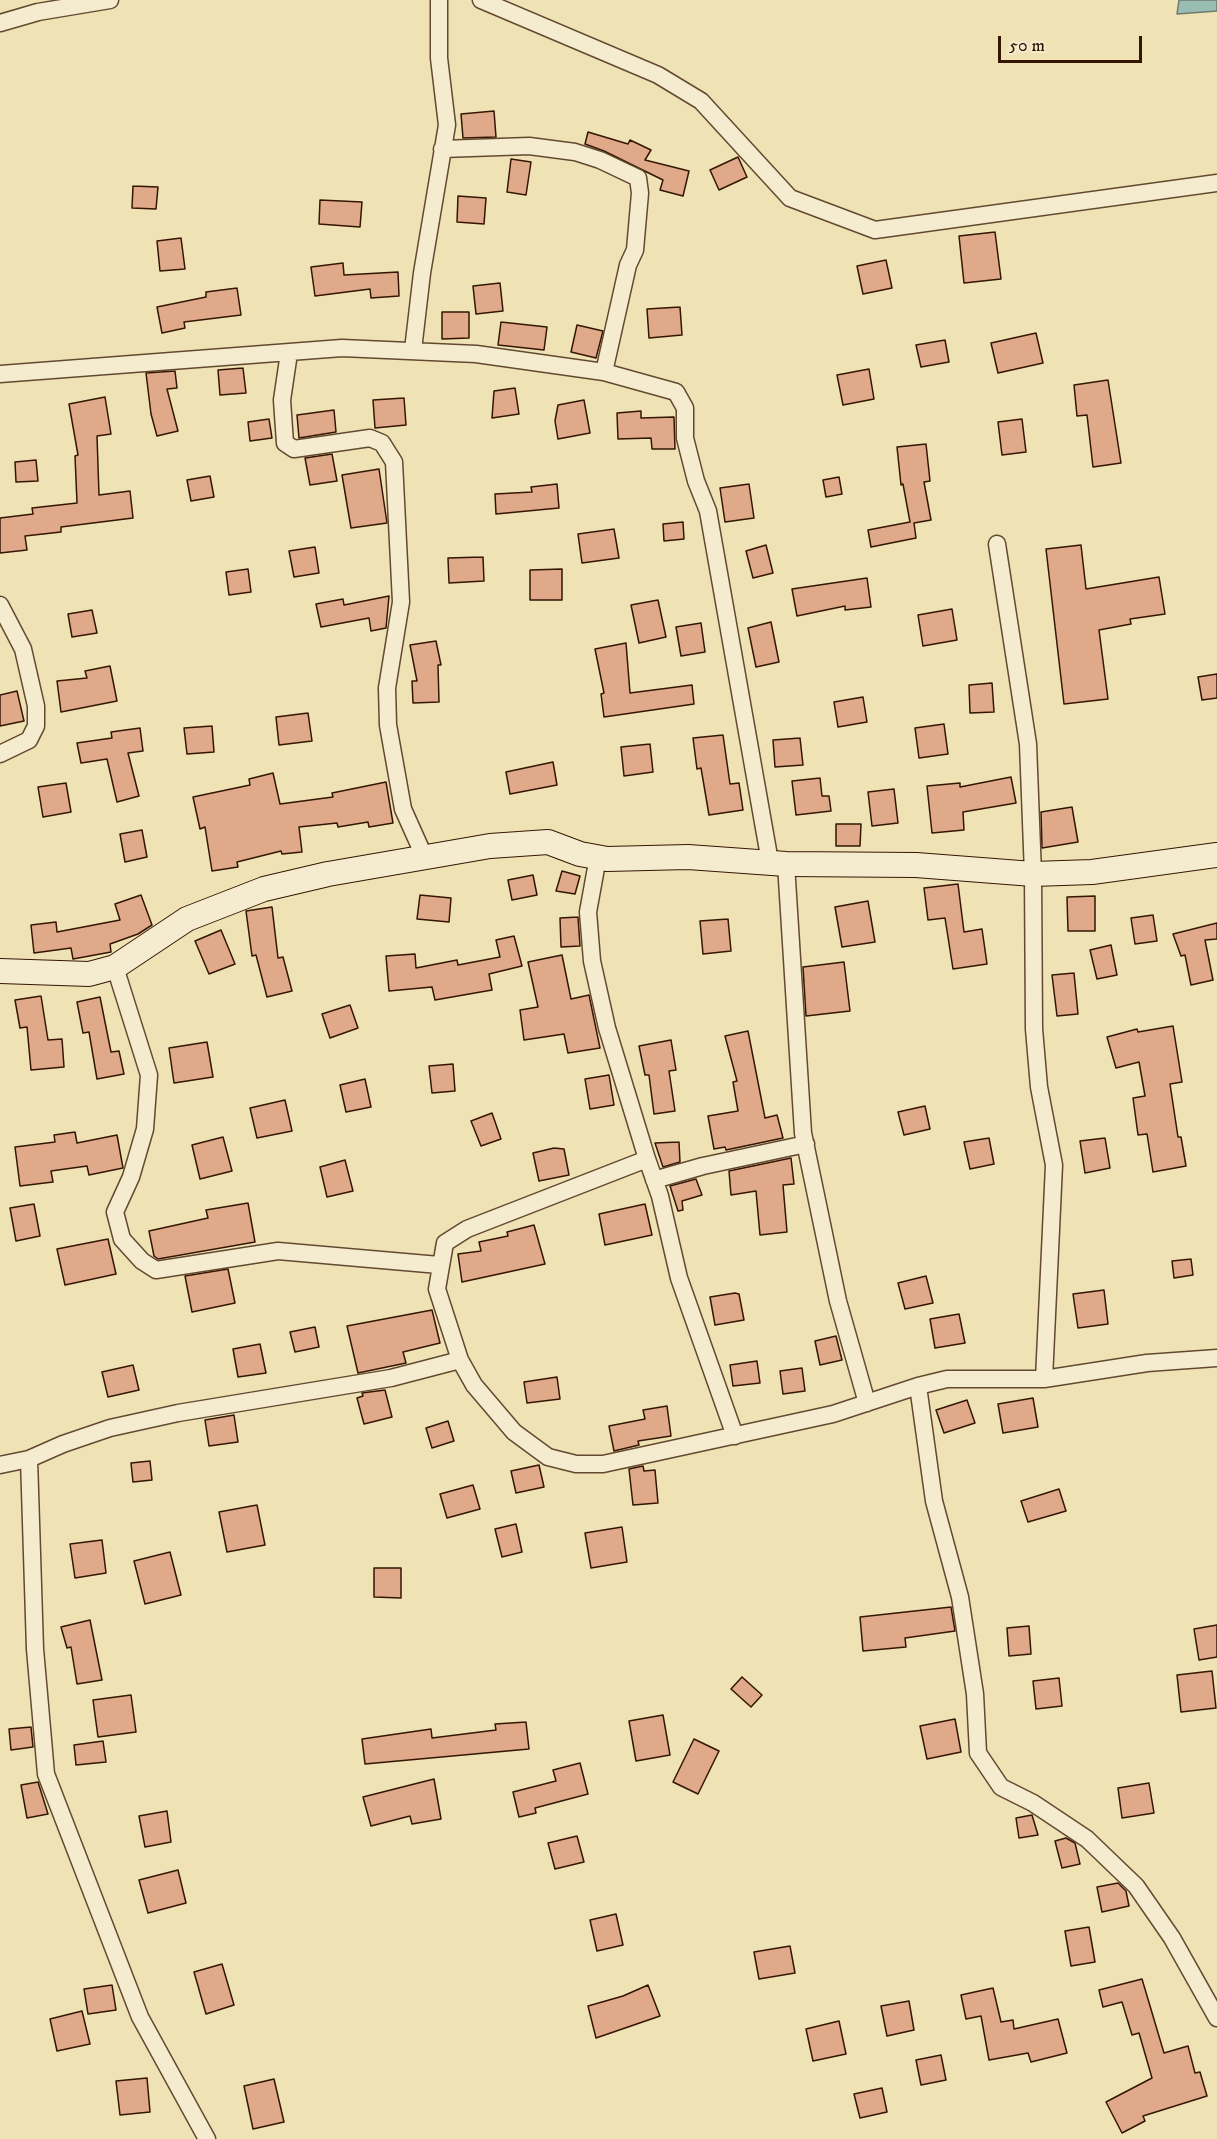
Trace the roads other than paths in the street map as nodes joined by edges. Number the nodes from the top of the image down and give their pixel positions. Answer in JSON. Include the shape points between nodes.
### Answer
{"nodes":[{"id":1,"x":110,"y":0,"type":"edge"},
{"id":2,"x":439,"y":0,"type":"edge"},
{"id":3,"x":481,"y":0,"type":"edge"},
{"id":4,"x":0,"y":23,"type":"edge"},
{"id":5,"x":442,"y":149,"type":"junction"},
{"id":6,"x":1217,"y":183,"type":"edge"},
{"id":7,"x":413,"y":350,"type":"junction"},
{"id":8,"x":289,"y":352,"type":"junction"},
{"id":9,"x":604,"y":372,"type":"junction"},
{"id":10,"x":0,"y":374,"type":"edge"},
{"id":11,"x":997,"y":544,"type":"dead end"},
{"id":12,"x":0,"y":605,"type":"edge"},
{"id":13,"x":0,"y":754,"type":"edge"},
{"id":14,"x":1217,"y":855,"type":"edge"},
{"id":15,"x":424,"y":856,"type":"junction"},
{"id":16,"x":598,"y":857,"type":"junction"},
{"id":17,"x":778,"y":863,"type":"junction"},
{"id":18,"x":1033,"y":874,"type":"junction"},
{"id":19,"x":115,"y":967,"type":"junction"},
{"id":20,"x":0,"y":971,"type":"edge"},
{"id":21,"x":806,"y":1144,"type":"junction"},
{"id":22,"x":647,"y":1159,"type":"junction"},
{"id":23,"x":654,"y":1180,"type":"junction"},
{"id":24,"x":439,"y":1265,"type":"junction"},
{"id":25,"x":1217,"y":1358,"type":"edge"},
{"id":26,"x":460,"y":1360,"type":"junction"},
{"id":27,"x":1044,"y":1379,"type":"junction"},
{"id":28,"x":918,"y":1386,"type":"junction"},
{"id":29,"x":867,"y":1403,"type":"junction"},
{"id":30,"x":735,"y":1436,"type":"junction"},
{"id":31,"x":29,"y":1459,"type":"junction"},
{"id":32,"x":0,"y":1466,"type":"edge"},
{"id":33,"x":1217,"y":2018,"type":"edge"},
{"id":34,"x":207,"y":2139,"type":"edge"}],
"edges":[{"from":1,"to":4,"type":"street"},
{"from":2,"to":5,"type":"street","via":[[439,58],[447,125]]},
{"from":3,"to":6,"type":"street","via":[[658,75],[701,101],[790,198],[875,230]]},
{"from":5,"to":7,"type":"street"},
{"from":5,"to":9,"type":"street","via":[[529,146],[575,152],[638,178],[634,250]]},
{"from":7,"to":8,"type":"street","via":[[342,348]]},
{"from":7,"to":9,"type":"street","via":[[476,354]]},
{"from":8,"to":10,"type":"street"},
{"from":8,"to":15,"type":"street","via":[[282,400],[285,443],[294,449],[370,438],[382,443],[394,462],[401,602],[387,688],[388,725],[403,809]]},
{"from":9,"to":17,"type":"street","via":[[676,392],[685,408],[685,438],[708,511]]},
{"from":11,"to":18,"type":"street","via":[[1028,744]]},
{"from":12,"to":13,"type":"street","via":[[23,649],[36,706],[36,726],[29,740]]},
{"from":14,"to":18,"type":"main road","via":[[1092,872]]},
{"from":15,"to":16,"type":"main road","via":[[548,842]]},
{"from":15,"to":19,"type":"main road","via":[[264,889],[187,919]]},
{"from":16,"to":17,"type":"main road"},
{"from":16,"to":22,"type":"street","via":[[588,912],[592,961],[607,1028]]},
{"from":17,"to":18,"type":"main road","via":[[916,865]]},
{"from":17,"to":21,"type":"street"},
{"from":18,"to":27,"type":"street","via":[[1034,1029],[1039,1088],[1054,1165]]},
{"from":19,"to":20,"type":"main road","via":[[89,974]]},
{"from":19,"to":24,"type":"street","via":[[149,1075],[145,1129],[131,1177],[115,1212],[122,1239],[142,1261],[156,1270],[278,1251]]},
{"from":21,"to":23,"type":"street"},
{"from":21,"to":29,"type":"street","via":[[838,1301]]},
{"from":22,"to":23,"type":"street"},
{"from":22,"to":24,"type":"street","via":[[466,1229],[445,1243]]},
{"from":23,"to":30,"type":"street","via":[[679,1278]]},
{"from":24,"to":26,"type":"street","via":[[436,1288]]},
{"from":25,"to":27,"type":"street","via":[[1147,1363]]},
{"from":26,"to":30,"type":"street","via":[[474,1385],[514,1432],[548,1457],[576,1464],[603,1464]]},
{"from":26,"to":31,"type":"street","via":[[391,1378],[110,1428]]},
{"from":27,"to":28,"type":"street","via":[[947,1379]]},
{"from":28,"to":29,"type":"street"},
{"from":28,"to":33,"type":"street","via":[[934,1502],[960,1597],[975,1694],[978,1753],[1001,1787],[1087,1839],[1136,1886],[1172,1938]]},
{"from":29,"to":30,"type":"street"},
{"from":31,"to":32,"type":"street"},
{"from":31,"to":34,"type":"street","via":[[35,1649],[46,1774],[140,2018]]}]}
